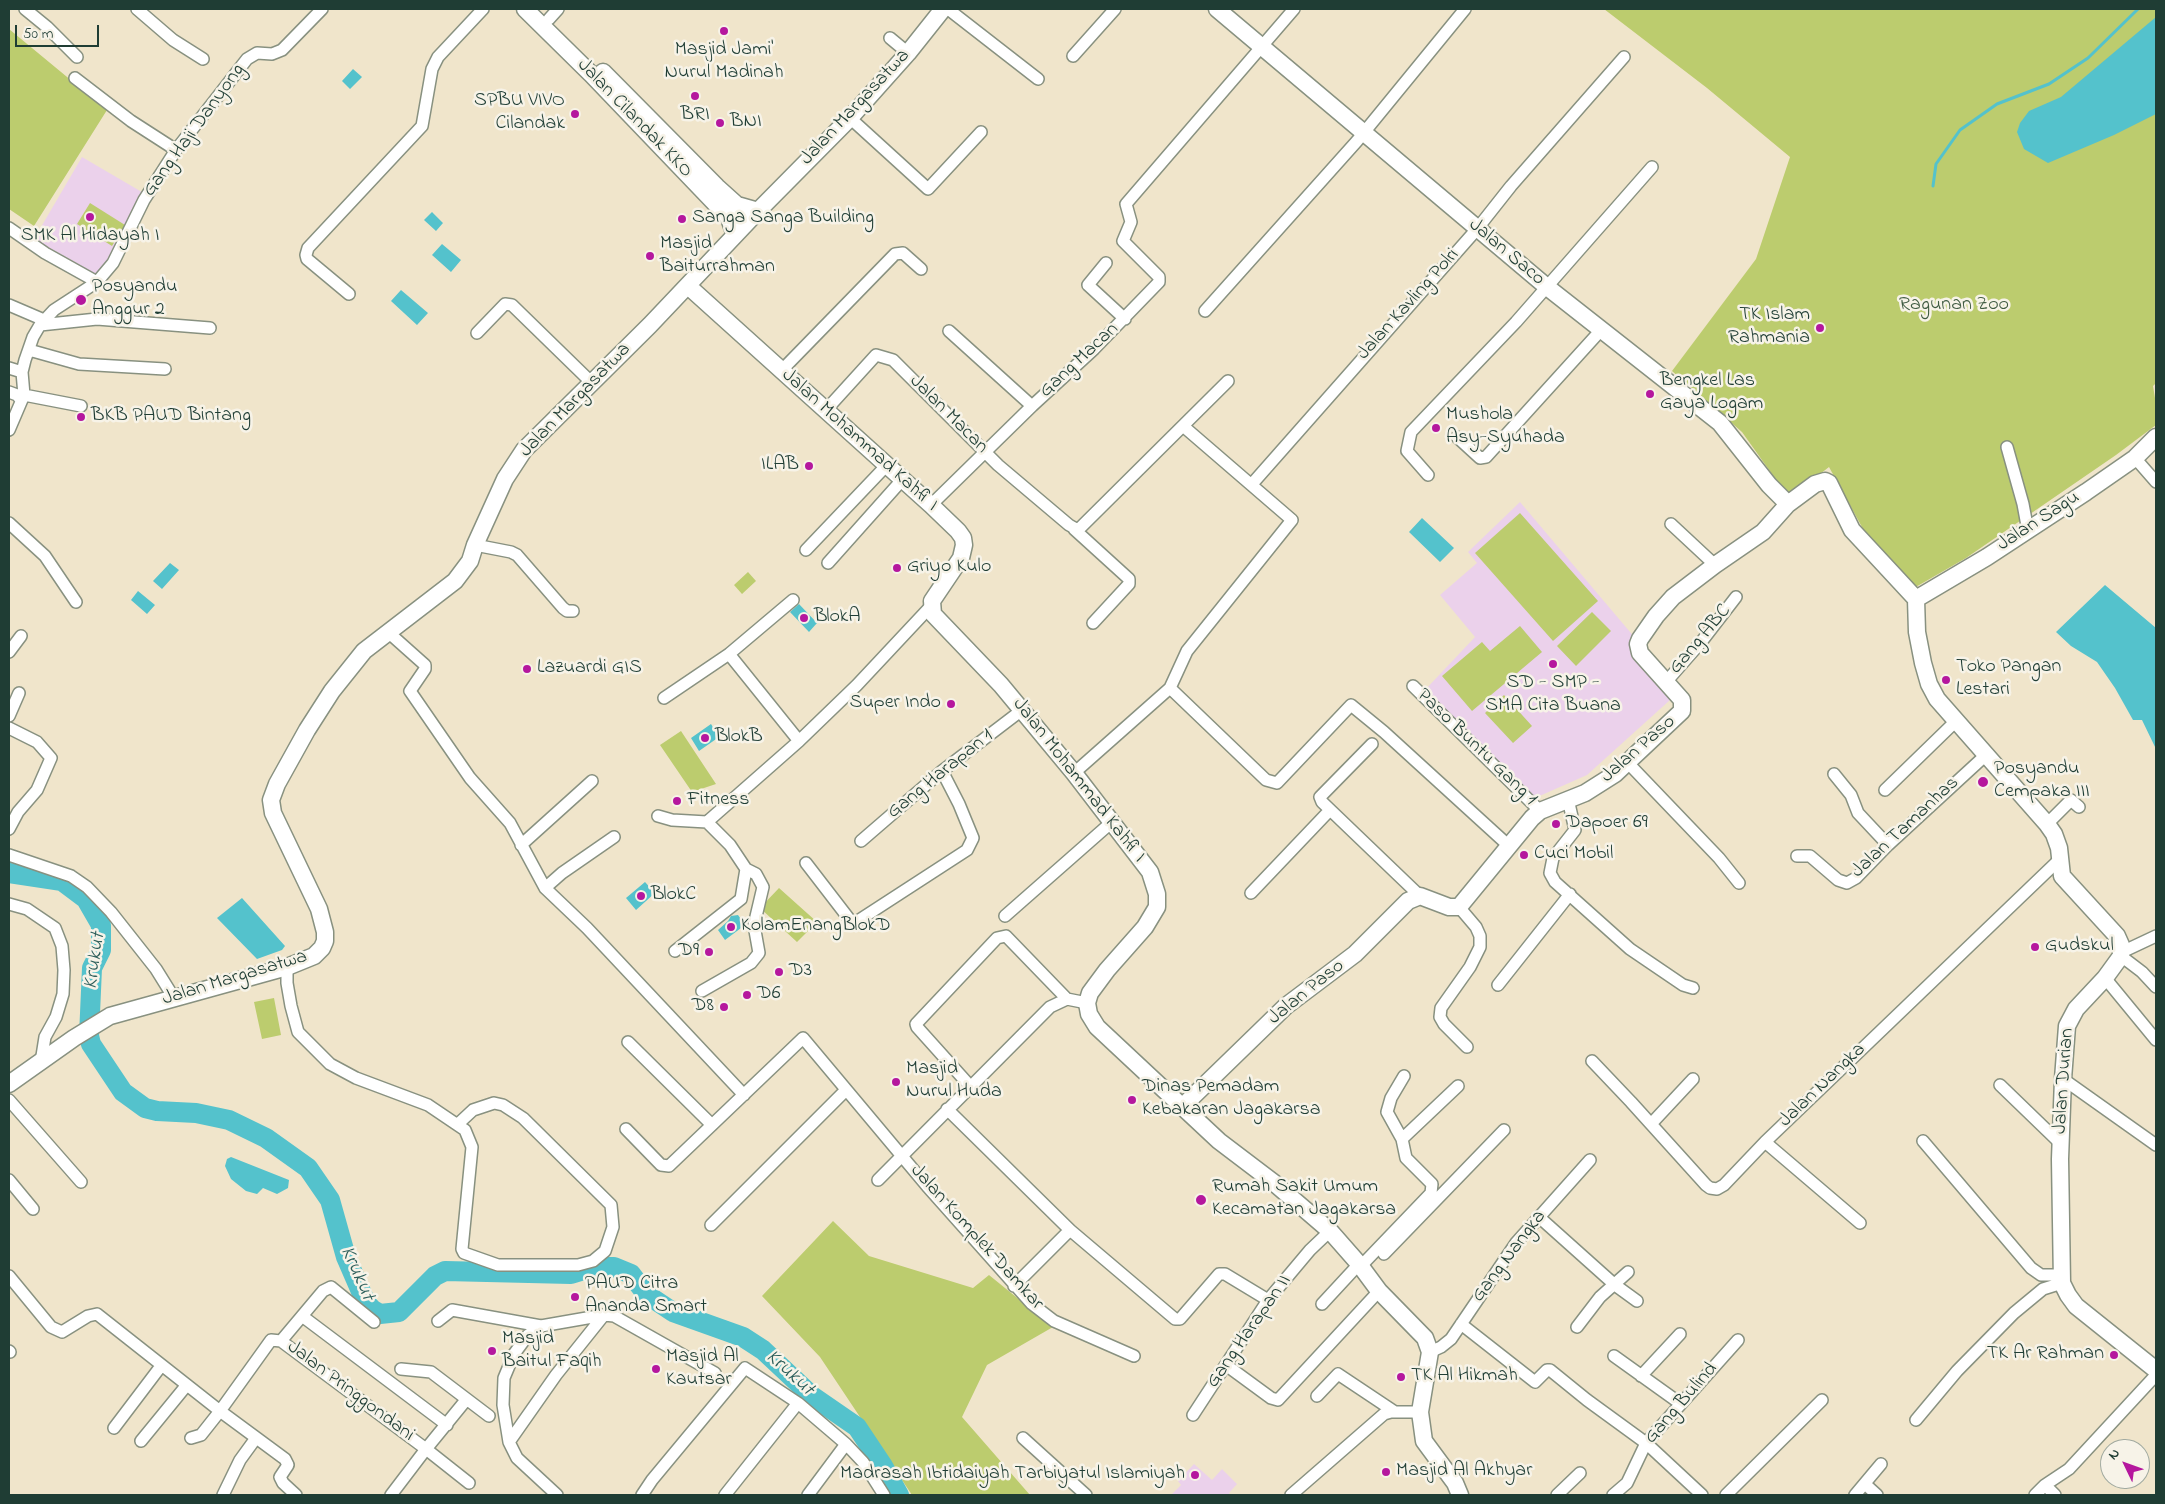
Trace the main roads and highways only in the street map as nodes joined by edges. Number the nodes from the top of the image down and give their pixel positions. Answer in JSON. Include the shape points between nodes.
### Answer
{"nodes":[{"id":1,"x":525,"y":9,"type":"edge"},
{"id":2,"x":943,"y":9,"type":"edge"},
{"id":3,"x":1217,"y":9,"type":"edge"},
{"id":4,"x":549,"y":12,"type":"edge"},
{"id":5,"x":758,"y":211,"type":"junction"},
{"id":6,"x":735,"y":235,"type":"junction"},
{"id":7,"x":688,"y":286,"type":"junction"},
{"id":8,"x":2154,"y":443,"type":"edge"},
{"id":9,"x":1788,"y":504,"type":"junction"},
{"id":10,"x":1916,"y":599,"type":"junction"},
{"id":11,"x":9,"y":1084,"type":"edge"},
{"id":12,"x":1182,"y":1107,"type":"junction"},
{"id":13,"x":2156,"y":1370,"type":"edge"},
{"id":14,"x":1460,"y":1495,"type":"edge"}],
"edges":[{"from":1,"to":6,"type":"main road","name":"Jalan Cilandak KKO","via":[[729,218]]},
{"from":2,"to":5,"type":"main road","name":"Jalan Margasatwa","via":[[850,118]]},
{"from":3,"to":9,"type":"main road","name":"Jalan Saco","via":[[1477,230],[1720,423],[1768,485]]},
{"from":4,"to":5,"type":"main road","name":"Jalan Cilandak KKO","via":[[717,187],[737,204]]},
{"from":5,"to":6,"type":"main road","name":"Jalan Margasatwa"},
{"from":6,"to":7,"type":"main road","name":"Jalan Margasatwa"},
{"from":7,"to":11,"type":"main road","name":"Jalan Margasatwa","via":[[524,450],[505,479],[470,561],[455,581],[364,651],[307,730],[277,784],[271,800],[273,814],[319,909],[325,940],[322,948],[314,956],[287,967],[110,1016]]},
{"from":7,"to":12,"type":"main road","name":"Jalan Mohammad Kahfi I","via":[[958,531],[964,545],[962,558],[934,595],[933,614],[1001,685],[1074,772],[1150,872],[1158,894],[1156,907],[1145,927],[1090,993],[1087,1004],[1097,1027]]},
{"from":8,"to":10,"type":"main road","name":"Jalan Sagu","via":[[2028,531]]},
{"from":9,"to":10,"type":"main road","name":"Jalan Paso","via":[[1820,481],[1829,483],[1852,530]]},
{"from":9,"to":12,"type":"main road","name":"Jalan Paso","via":[[1763,532],[1715,565],[1665,606],[1638,644],[1640,653],[1682,700],[1682,711],[1600,785],[1540,810],[1459,907],[1449,907],[1420,896],[1404,905],[1355,954],[1286,1006]]},
{"from":10,"to":13,"type":"main road","name":"Jalan Durian","via":[[1917,632],[1929,684],[1937,699],[2047,824],[2054,834],[2062,876],[2117,936],[2122,954],[2070,1016],[2068,1026],[2060,1143],[2062,1279],[2076,1306]]},
{"from":12,"to":14,"type":"main road","via":[[1330,1231],[1379,1291],[1425,1338],[1430,1352],[1420,1412],[1424,1441]]}]}
